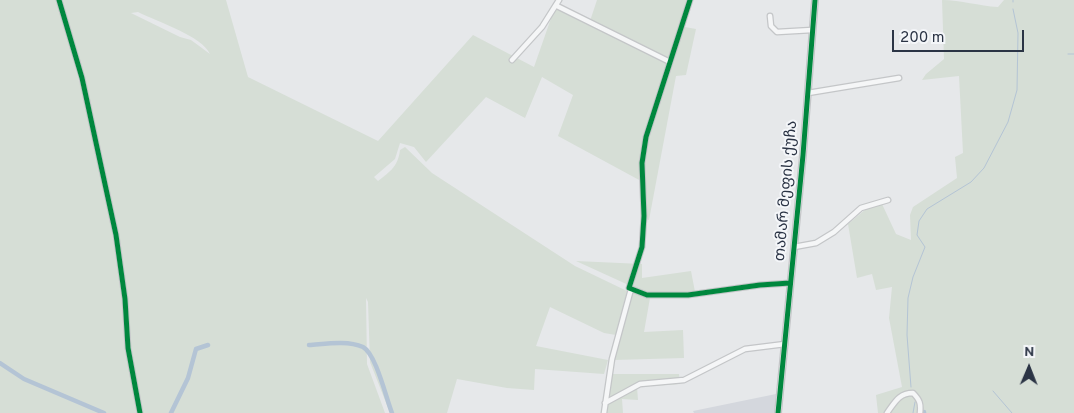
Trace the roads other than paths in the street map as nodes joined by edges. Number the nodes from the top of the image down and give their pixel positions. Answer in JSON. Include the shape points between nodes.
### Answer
{"nodes":[{"id":1,"x":58,"y":0,"type":"edge"},
{"id":2,"x":559,"y":0,"type":"edge"},
{"id":3,"x":690,"y":0,"type":"edge"},
{"id":4,"x":815,"y":0,"type":"edge"},
{"id":5,"x":557,"y":6,"type":"junction"},
{"id":6,"x":770,"y":16,"type":"dead end"},
{"id":7,"x":812,"y":30,"type":"junction"},
{"id":8,"x":512,"y":60,"type":"dead end"},
{"id":9,"x":670,"y":62,"type":"junction"},
{"id":10,"x":900,"y":78,"type":"dead end"},
{"id":11,"x":808,"y":94,"type":"junction"},
{"id":12,"x":888,"y":200,"type":"dead end"},
{"id":13,"x":794,"y":246,"type":"junction"},
{"id":14,"x":790,"y":283,"type":"junction"},
{"id":15,"x":630,"y":289,"type":"junction"},
{"id":16,"x":785,"y":344,"type":"junction"},
{"id":17,"x":605,"y":404,"type":"junction"},
{"id":18,"x":140,"y":413,"type":"edge"},
{"id":19,"x":604,"y":413,"type":"edge"},
{"id":20,"x":778,"y":413,"type":"edge"},
{"id":21,"x":887,"y":413,"type":"edge"},
{"id":22,"x":920,"y":413,"type":"edge"}],
"edges":[{"from":1,"to":18,"type":"street","via":[[82,78],[116,235],[128,348]]},
{"from":2,"to":5,"type":"street"},
{"from":3,"to":9,"type":"street"},
{"from":4,"to":7,"type":"street","name":"თამარ მეფის ქუჩა"},
{"from":5,"to":8,"type":"street"},
{"from":5,"to":9,"type":"street"},
{"from":6,"to":7,"type":"street","via":[[770,26],[777,32]]},
{"from":7,"to":11,"type":"street","name":"თამარ მეფის ქუჩა"},
{"from":9,"to":15,"type":"street","via":[[646,138],[642,163],[642,247]]},
{"from":10,"to":11,"type":"street"},
{"from":11,"to":13,"type":"street","name":"თამარ მეფის ქუჩა"},
{"from":12,"to":13,"type":"street","via":[[861,208],[816,243]]},
{"from":13,"to":14,"type":"street","name":"თამარ მეფის ქუჩა"},
{"from":14,"to":15,"type":"street","via":[[760,284],[688,295],[647,295]]},
{"from":14,"to":16,"type":"street","name":"თამარ მეფის ქუჩა"},
{"from":15,"to":17,"type":"street","via":[[612,359]]},
{"from":16,"to":17,"type":"street","via":[[745,349],[684,380],[640,384]]},
{"from":16,"to":20,"type":"street","name":"თამარ მეფის ქუჩა"},
{"from":17,"to":19,"type":"street"},
{"from":21,"to":22,"type":"street","via":[[899,396],[913,393],[921,404]]}]}
